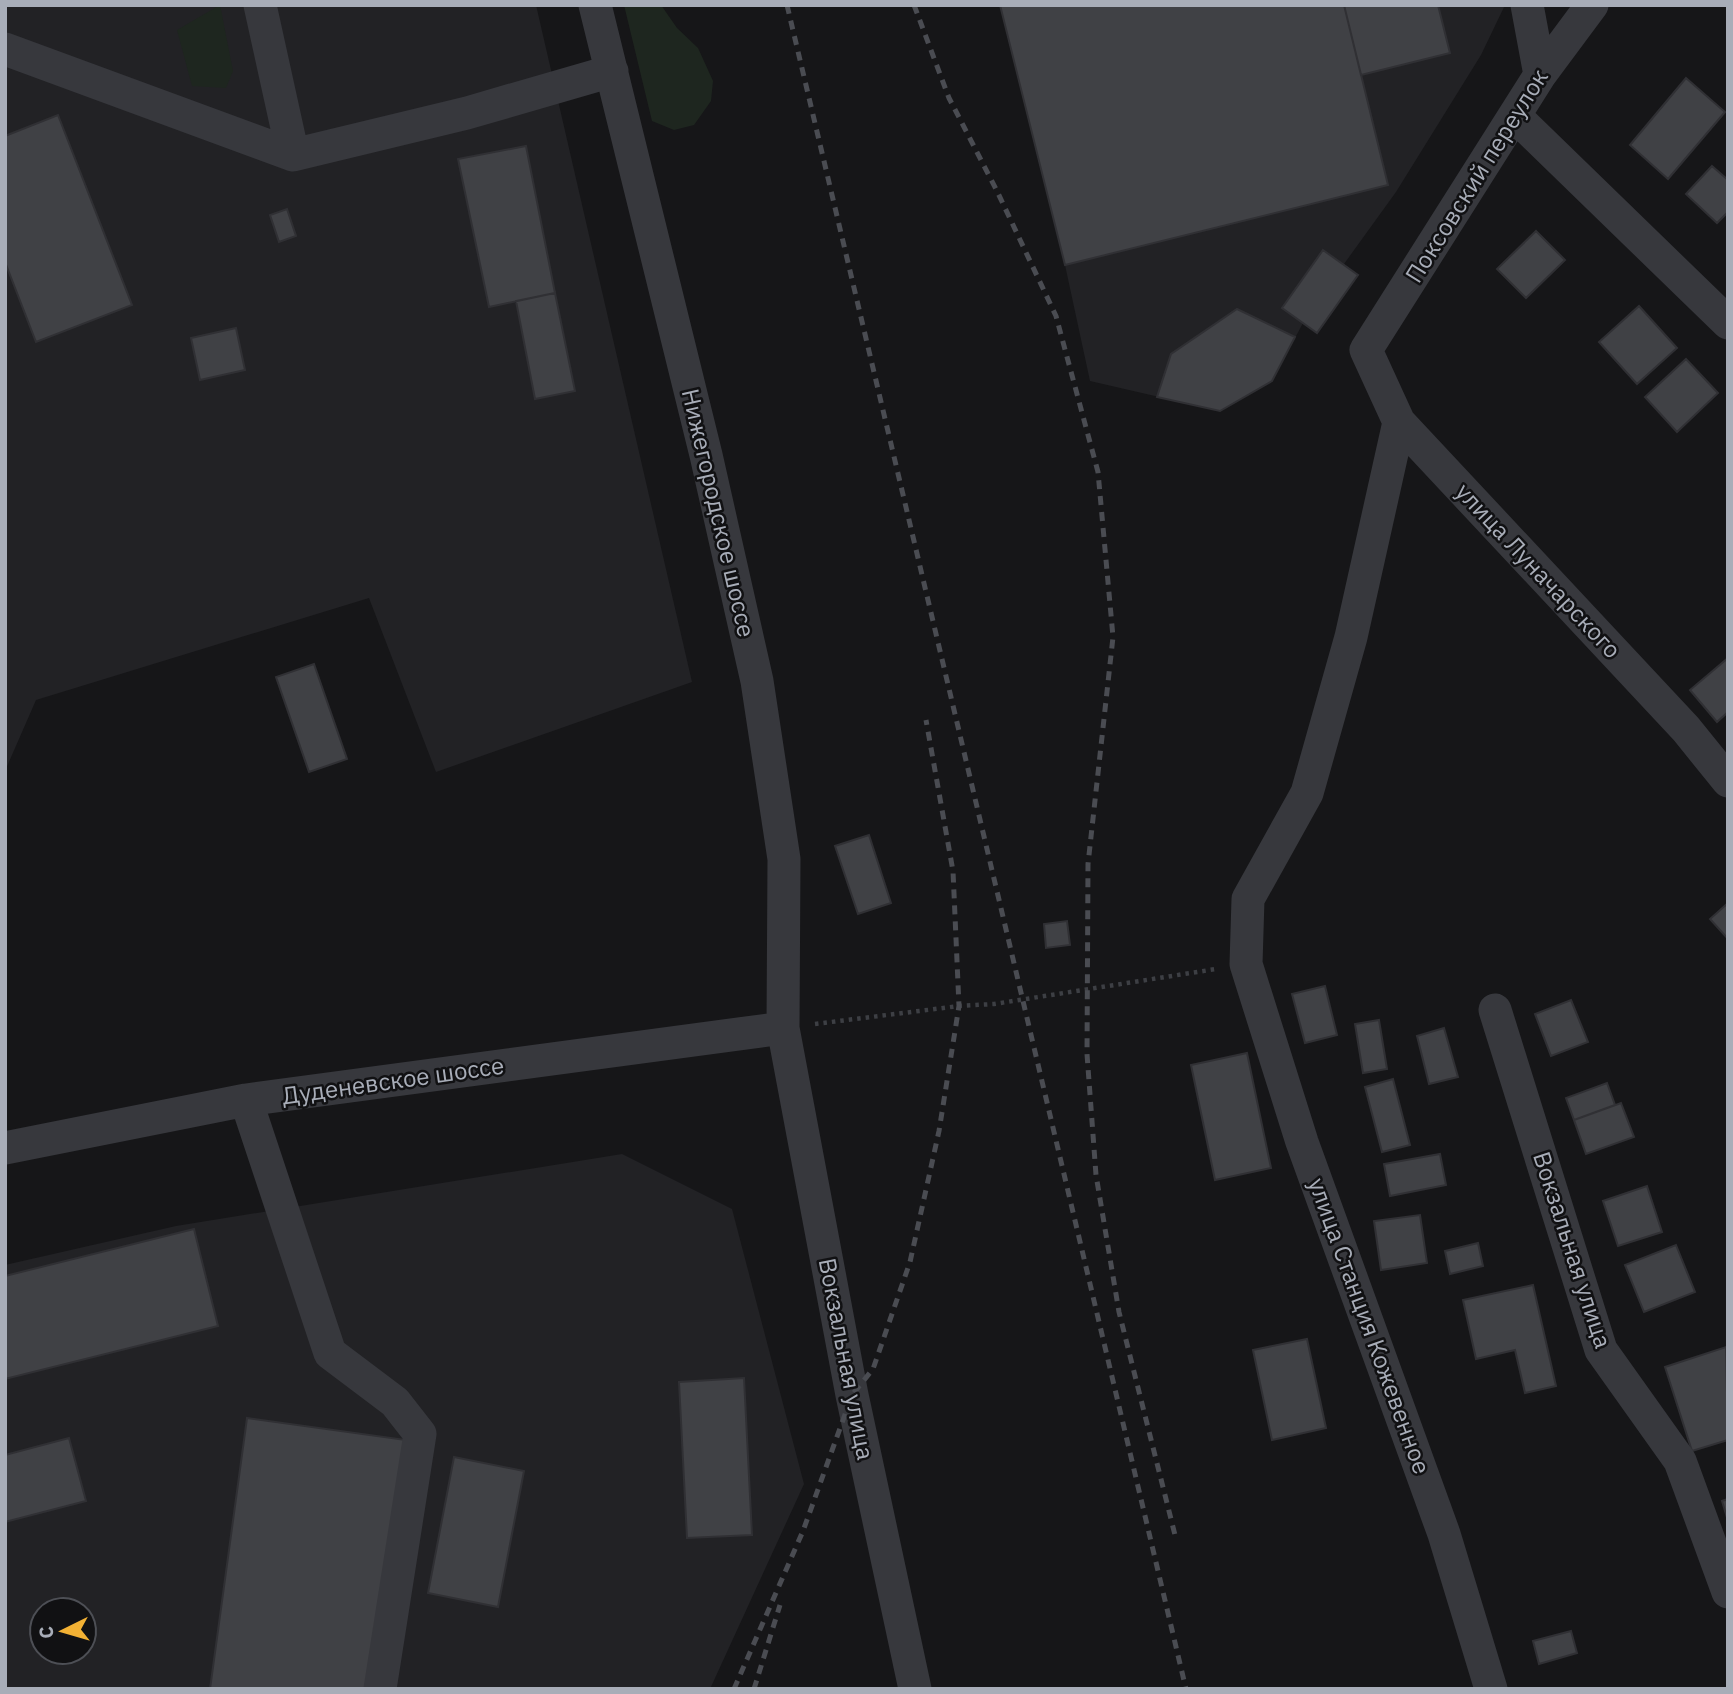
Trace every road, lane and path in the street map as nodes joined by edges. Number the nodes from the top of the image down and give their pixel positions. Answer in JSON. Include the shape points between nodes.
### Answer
{"nodes":[{"id":1,"x":260,"y":5,"type":"edge"},
{"id":2,"x":596,"y":5,"type":"edge"},
{"id":3,"x":1527,"y":5,"type":"edge"},
{"id":4,"x":1592,"y":5,"type":"edge"},
{"id":5,"x":5,"y":49,"type":"edge"},
{"id":6,"x":612,"y":71,"type":"junction"},
{"id":7,"x":1540,"y":75,"type":"junction"},
{"id":8,"x":1516,"y":116,"type":"junction"},
{"id":9,"x":293,"y":155,"type":"junction"},
{"id":10,"x":1728,"y":323,"type":"edge"},
{"id":11,"x":1366,"y":349,"type":"joint"},
{"id":12,"x":1399,"y":422,"type":"junction"},
{"id":13,"x":1728,"y":781,"type":"edge"},
{"id":14,"x":1246,"y":964,"type":"junction"},
{"id":15,"x":1496,"y":1010,"type":"dead end"},
{"id":16,"x":783,"y":1028,"type":"junction"},
{"id":17,"x":246,"y":1100,"type":"junction"},
{"id":18,"x":5,"y":1148,"type":"edge"},
{"id":19,"x":1728,"y":1592,"type":"edge"},
{"id":20,"x":380,"y":1689,"type":"edge"},
{"id":21,"x":915,"y":1689,"type":"edge"},
{"id":22,"x":1491,"y":1689,"type":"edge"}],
"edges":[{"from":1,"to":9,"type":"street"},
{"from":2,"to":6,"type":"street","name":"Нижегородское шоссе"},
{"from":3,"to":7,"type":"street"},
{"from":4,"to":7,"type":"street","name":"Поксовский переулок"},
{"from":5,"to":9,"type":"street"},
{"from":6,"to":9,"type":"street","via":[[467,113]]},
{"from":6,"to":16,"type":"street","name":"Нижегородское шоссе","via":[[757,681],[784,859]]},
{"from":7,"to":8,"type":"street","name":"Поксовский переулок"},
{"from":8,"to":10,"type":"street"},
{"from":8,"to":11,"type":"street","name":"Поксовский переулок"},
{"from":11,"to":12,"type":"street","name":"улица Луначарского"},
{"from":12,"to":13,"type":"street","name":"улица Луначарского","via":[[1686,729]]},
{"from":12,"to":14,"type":"street","name":"улица Станция Кожевенное","via":[[1351,637],[1307,793],[1248,899]]},
{"from":14,"to":16,"type":"path","via":[[995,1004]]},
{"from":14,"to":22,"type":"street","name":"улица Станция Кожевенное","via":[[1302,1142],[1444,1534]]},
{"from":15,"to":19,"type":"street","name":"Вокзальная улица","via":[[1601,1350],[1680,1461]]},
{"from":16,"to":17,"type":"street","name":"Дуденевское шоссе"},
{"from":16,"to":21,"type":"street","name":"Вокзальная улица","via":[[852,1395]]},
{"from":17,"to":18,"type":"street","name":"Дуденевское шоссе"},
{"from":17,"to":20,"type":"street","via":[[330,1353],[395,1402],[420,1433]]}]}
